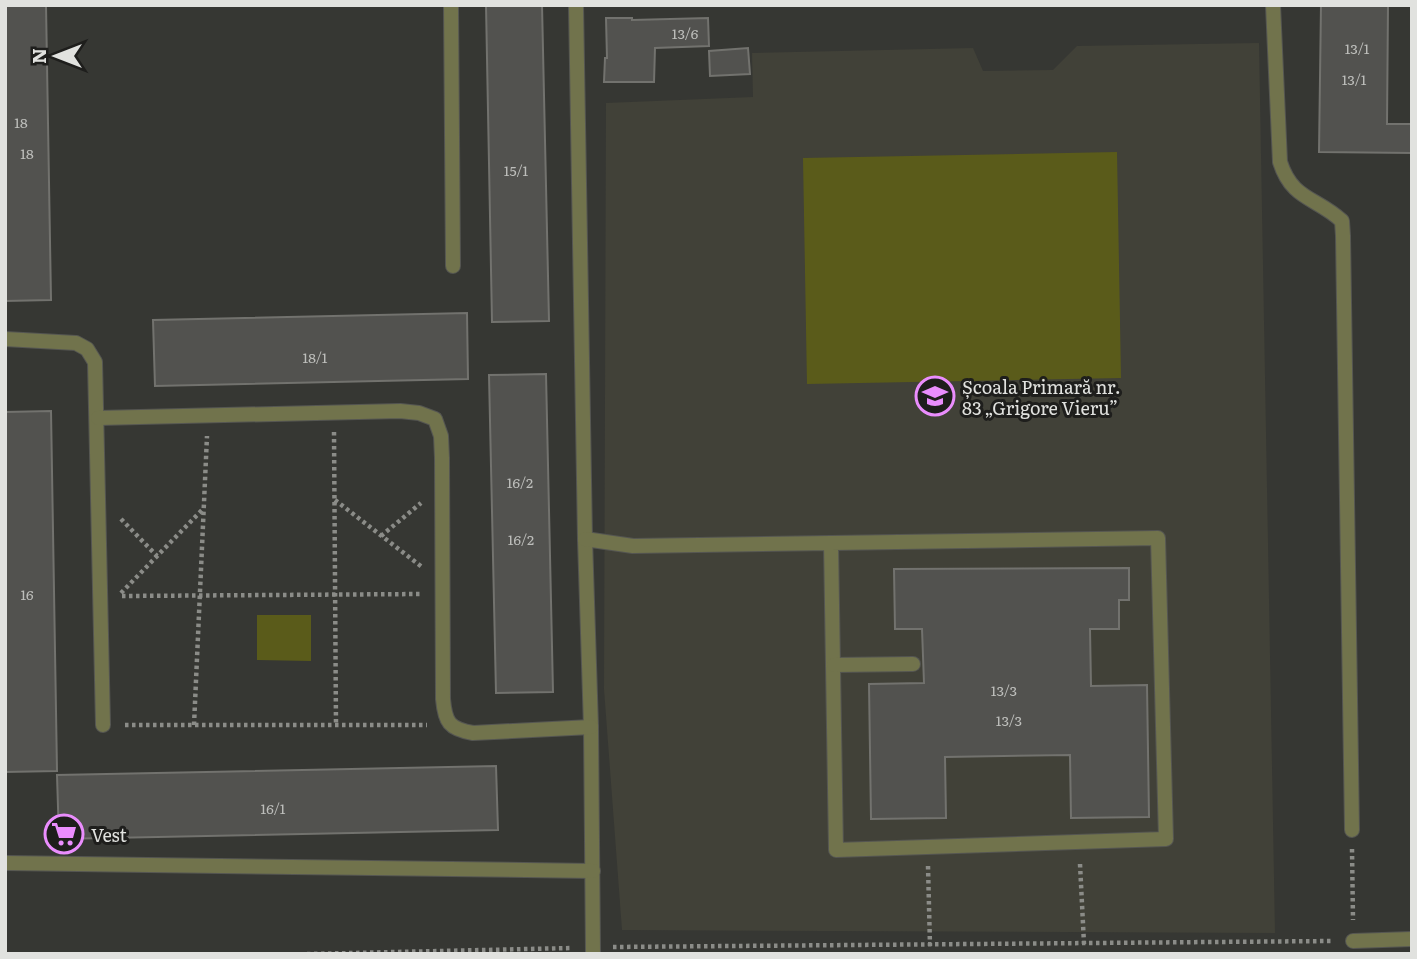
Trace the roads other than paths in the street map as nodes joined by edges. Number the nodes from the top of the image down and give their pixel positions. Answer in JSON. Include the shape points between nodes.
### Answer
{"nodes":[{"id":1,"x":452,"y":5,"type":"edge"},
{"id":2,"x":576,"y":5,"type":"edge"},
{"id":3,"x":1273,"y":5,"type":"edge"},
{"id":4,"x":453,"y":266,"type":"dead end"},
{"id":5,"x":5,"y":339,"type":"edge"},
{"id":6,"x":98,"y":418,"type":"junction"},
{"id":7,"x":585,"y":539,"type":"junction"},
{"id":8,"x":831,"y":543,"type":"junction"},
{"id":9,"x":914,"y":664,"type":"dead end"},
{"id":10,"x":834,"y":665,"type":"junction"},
{"id":11,"x":103,"y":725,"type":"road end"},
{"id":12,"x":591,"y":727,"type":"junction"},
{"id":13,"x":1352,"y":830,"type":"road end"},
{"id":14,"x":5,"y":863,"type":"edge"},
{"id":15,"x":593,"y":871,"type":"junction"},
{"id":16,"x":1412,"y":939,"type":"edge"},
{"id":17,"x":1353,"y":941,"type":"road end"},
{"id":18,"x":594,"y":951,"type":"edge"}],
"edges":[{"from":1,"to":4,"type":"lane"},
{"from":2,"to":7,"type":"lane"},
{"from":3,"to":13,"type":"lane","via":[[1280,162],[1286,180],[1298,193],[1342,221]]},
{"from":5,"to":6,"type":"lane","via":[[76,343],[87,349],[95,362]]},
{"from":6,"to":11,"type":"lane"},
{"from":6,"to":12,"type":"lane","via":[[400,411],[435,419],[441,436],[445,717],[458,730],[473,733]]},
{"from":7,"to":8,"type":"lane","via":[[633,546]]},
{"from":7,"to":12,"type":"lane"},
{"from":8,"to":10,"type":"lane"},
{"from":8,"to":10,"type":"lane","via":[[1158,538],[1166,839],[836,850]]},
{"from":9,"to":10,"type":"lane"},
{"from":12,"to":15,"type":"lane"},
{"from":14,"to":15,"type":"lane"},
{"from":15,"to":18,"type":"lane"},
{"from":16,"to":17,"type":"lane"}]}
